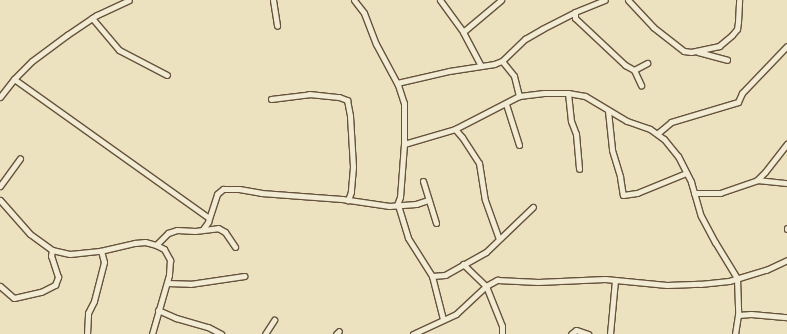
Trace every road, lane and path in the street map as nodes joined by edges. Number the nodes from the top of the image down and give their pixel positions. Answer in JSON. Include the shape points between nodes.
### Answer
{"nodes":[{"id":1,"x":129,"y":0,"type":"edge"},
{"id":2,"x":273,"y":0,"type":"edge"},
{"id":3,"x":354,"y":0,"type":"edge"},
{"id":4,"x":440,"y":0,"type":"edge"},
{"id":5,"x":501,"y":0,"type":"edge"},
{"id":6,"x":605,"y":0,"type":"edge"},
{"id":7,"x":628,"y":0,"type":"edge"},
{"id":8,"x":739,"y":0,"type":"edge"},
{"id":9,"x":575,"y":12,"type":"junction"},
{"id":10,"x":92,"y":18,"type":"junction"},
{"id":11,"x":277,"y":26,"type":"dead end"},
{"id":12,"x":463,"y":32,"type":"junction"},
{"id":13,"x":787,"y":46,"type":"edge"},
{"id":14,"x":697,"y":52,"type":"junction"},
{"id":15,"x":727,"y":60,"type":"dead end"},
{"id":16,"x":502,"y":61,"type":"junction"},
{"id":17,"x":647,"y":63,"type":"dead end"},
{"id":18,"x":481,"y":66,"type":"junction"},
{"id":19,"x":634,"y":70,"type":"junction"},
{"id":20,"x":168,"y":75,"type":"dead end"},
{"id":21,"x":14,"y":79,"type":"junction"},
{"id":22,"x":397,"y":83,"type":"junction"},
{"id":23,"x":641,"y":85,"type":"dead end"},
{"id":24,"x":568,"y":93,"type":"junction"},
{"id":25,"x":519,"y":96,"type":"junction"},
{"id":26,"x":0,"y":97,"type":"edge"},
{"id":27,"x":271,"y":100,"type":"dead end"},
{"id":28,"x":506,"y":104,"type":"junction"},
{"id":29,"x":608,"y":111,"type":"junction"},
{"id":30,"x":455,"y":129,"type":"junction"},
{"id":31,"x":658,"y":134,"type":"junction"},
{"id":32,"x":404,"y":144,"type":"junction"},
{"id":33,"x":787,"y":144,"type":"edge"},
{"id":34,"x":519,"y":145,"type":"dead end"},
{"id":35,"x":20,"y":158,"type":"dead end"},
{"id":36,"x":579,"y":169,"type":"dead end"},
{"id":37,"x":686,"y":173,"type":"junction"},
{"id":38,"x":423,"y":180,"type":"dead end"},
{"id":39,"x":756,"y":180,"type":"junction"},
{"id":40,"x":787,"y":184,"type":"edge"},
{"id":41,"x":0,"y":186,"type":"edge"},
{"id":42,"x":694,"y":193,"type":"junction"},
{"id":43,"x":0,"y":200,"type":"edge"},
{"id":44,"x":348,"y":200,"type":"junction"},
{"id":45,"x":428,"y":200,"type":"junction"},
{"id":46,"x":397,"y":205,"type":"junction"},
{"id":47,"x":533,"y":207,"type":"dead end"},
{"id":48,"x":210,"y":218,"type":"junction"},
{"id":49,"x":436,"y":223,"type":"dead end"},
{"id":50,"x":203,"y":229,"type":"junction"},
{"id":51,"x":499,"y":239,"type":"junction"},
{"id":52,"x":156,"y":244,"type":"junction"},
{"id":53,"x":235,"y":247,"type":"dead end"},
{"id":54,"x":52,"y":250,"type":"junction"},
{"id":55,"x":101,"y":251,"type":"junction"},
{"id":56,"x":787,"y":260,"type":"edge"},
{"id":57,"x":463,"y":264,"type":"junction"},
{"id":58,"x":244,"y":276,"type":"dead end"},
{"id":59,"x":432,"y":276,"type":"junction"},
{"id":60,"x":737,"y":278,"type":"junction"},
{"id":61,"x":616,"y":280,"type":"junction"},
{"id":62,"x":167,"y":283,"type":"junction"},
{"id":63,"x":0,"y":286,"type":"edge"},
{"id":64,"x":486,"y":286,"type":"junction"},
{"id":65,"x":158,"y":310,"type":"junction"},
{"id":66,"x":738,"y":315,"type":"junction"},
{"id":67,"x":787,"y":317,"type":"edge"},
{"id":68,"x":443,"y":319,"type":"junction"},
{"id":69,"x":274,"y":320,"type":"dead end"},
{"id":70,"x":87,"y":334,"type":"edge"},
{"id":71,"x":152,"y":334,"type":"edge"},
{"id":72,"x":221,"y":334,"type":"edge"},
{"id":73,"x":265,"y":334,"type":"edge"},
{"id":74,"x":413,"y":334,"type":"edge"},
{"id":75,"x":502,"y":334,"type":"edge"},
{"id":76,"x":571,"y":334,"type":"edge"},
{"id":77,"x":588,"y":334,"type":"edge"},
{"id":78,"x":610,"y":334,"type":"edge"},
{"id":79,"x":736,"y":334,"type":"edge"}],
"edges":[{"from":1,"to":10,"type":"street"},
{"from":2,"to":11,"type":"street"},
{"from":3,"to":22,"type":"street","via":[[364,12],[376,44]]},
{"from":4,"to":12,"type":"street"},
{"from":5,"to":12,"type":"street"},
{"from":6,"to":9,"type":"street"},
{"from":7,"to":14,"type":"street","via":[[644,20],[666,38],[684,51]]},
{"from":8,"to":14,"type":"street","via":[[737,29],[719,46]]},
{"from":9,"to":16,"type":"street","via":[[525,39]]},
{"from":9,"to":19,"type":"street","via":[[575,18],[625,65]]},
{"from":10,"to":20,"type":"street","via":[[119,50]]},
{"from":10,"to":21,"type":"street","via":[[32,61]]},
{"from":12,"to":18,"type":"street"},
{"from":13,"to":31,"type":"street","via":[[742,93],[738,102],[671,122]]},
{"from":14,"to":15,"type":"street"},
{"from":16,"to":18,"type":"street"},
{"from":16,"to":25,"type":"street","via":[[514,76]]},
{"from":17,"to":19,"type":"street"},
{"from":18,"to":22,"type":"street"},
{"from":19,"to":23,"type":"street"},
{"from":21,"to":26,"type":"street"},
{"from":21,"to":48,"type":"street"},
{"from":22,"to":32,"type":"street","via":[[404,103]]},
{"from":24,"to":25,"type":"street"},
{"from":24,"to":29,"type":"street","via":[[594,100]]},
{"from":24,"to":36,"type":"street","via":[[576,134]]},
{"from":25,"to":28,"type":"street"},
{"from":27,"to":44,"type":"street","via":[[308,94],[339,96],[347,100],[353,162]]},
{"from":28,"to":30,"type":"street"},
{"from":28,"to":34,"type":"street"},
{"from":29,"to":31,"type":"street"},
{"from":29,"to":37,"type":"street","via":[[612,150],[623,195],[637,193]]},
{"from":30,"to":32,"type":"street"},
{"from":30,"to":51,"type":"street","via":[[479,163],[485,200]]},
{"from":31,"to":37,"type":"street","via":[[671,147]]},
{"from":32,"to":46,"type":"street"},
{"from":33,"to":39,"type":"street"},
{"from":35,"to":41,"type":"street"},
{"from":37,"to":42,"type":"street"},
{"from":38,"to":45,"type":"street"},
{"from":39,"to":40,"type":"street"},
{"from":39,"to":42,"type":"street","via":[[720,193]]},
{"from":42,"to":60,"type":"street","via":[[704,223]]},
{"from":43,"to":54,"type":"street","via":[[30,234]]},
{"from":44,"to":46,"type":"street"},
{"from":44,"to":48,"type":"street","via":[[229,189],[217,194]]},
{"from":45,"to":46,"type":"street","via":[[416,204]]},
{"from":45,"to":49,"type":"street"},
{"from":46,"to":59,"type":"street","via":[[408,238]]},
{"from":47,"to":51,"type":"street"},
{"from":48,"to":50,"type":"street"},
{"from":50,"to":52,"type":"street","via":[[195,232],[176,230],[168,233]]},
{"from":50,"to":53,"type":"street","via":[[218,228],[225,232]]},
{"from":51,"to":57,"type":"street","via":[[486,252]]},
{"from":52,"to":55,"type":"street","via":[[135,243]]},
{"from":52,"to":62,"type":"street","via":[[164,249],[170,260]]},
{"from":54,"to":55,"type":"street","via":[[70,254]]},
{"from":54,"to":63,"type":"street","via":[[51,256],[58,278],[55,285],[42,292],[14,298]]},
{"from":55,"to":70,"type":"street","via":[[104,262],[94,301],[88,313]]},
{"from":56,"to":60,"type":"street","via":[[766,270]]},
{"from":57,"to":59,"type":"street","via":[[445,275]]},
{"from":57,"to":64,"type":"street"},
{"from":58,"to":62,"type":"street","via":[[190,284]]},
{"from":59,"to":68,"type":"street"},
{"from":60,"to":61,"type":"street","via":[[728,281],[673,285]]},
{"from":60,"to":66,"type":"street"},
{"from":61,"to":64,"type":"street","via":[[538,282],[506,279],[497,280]]},
{"from":61,"to":78,"type":"street"},
{"from":62,"to":65,"type":"street"},
{"from":64,"to":68,"type":"street","via":[[456,314]]},
{"from":64,"to":75,"type":"street","via":[[502,326]]},
{"from":65,"to":71,"type":"street"},
{"from":65,"to":72,"type":"street"},
{"from":66,"to":67,"type":"street"},
{"from":66,"to":79,"type":"street"},
{"from":68,"to":74,"type":"street"},
{"from":69,"to":73,"type":"street"},
{"from":76,"to":77,"type":"street","via":[[576,330]]}]}
